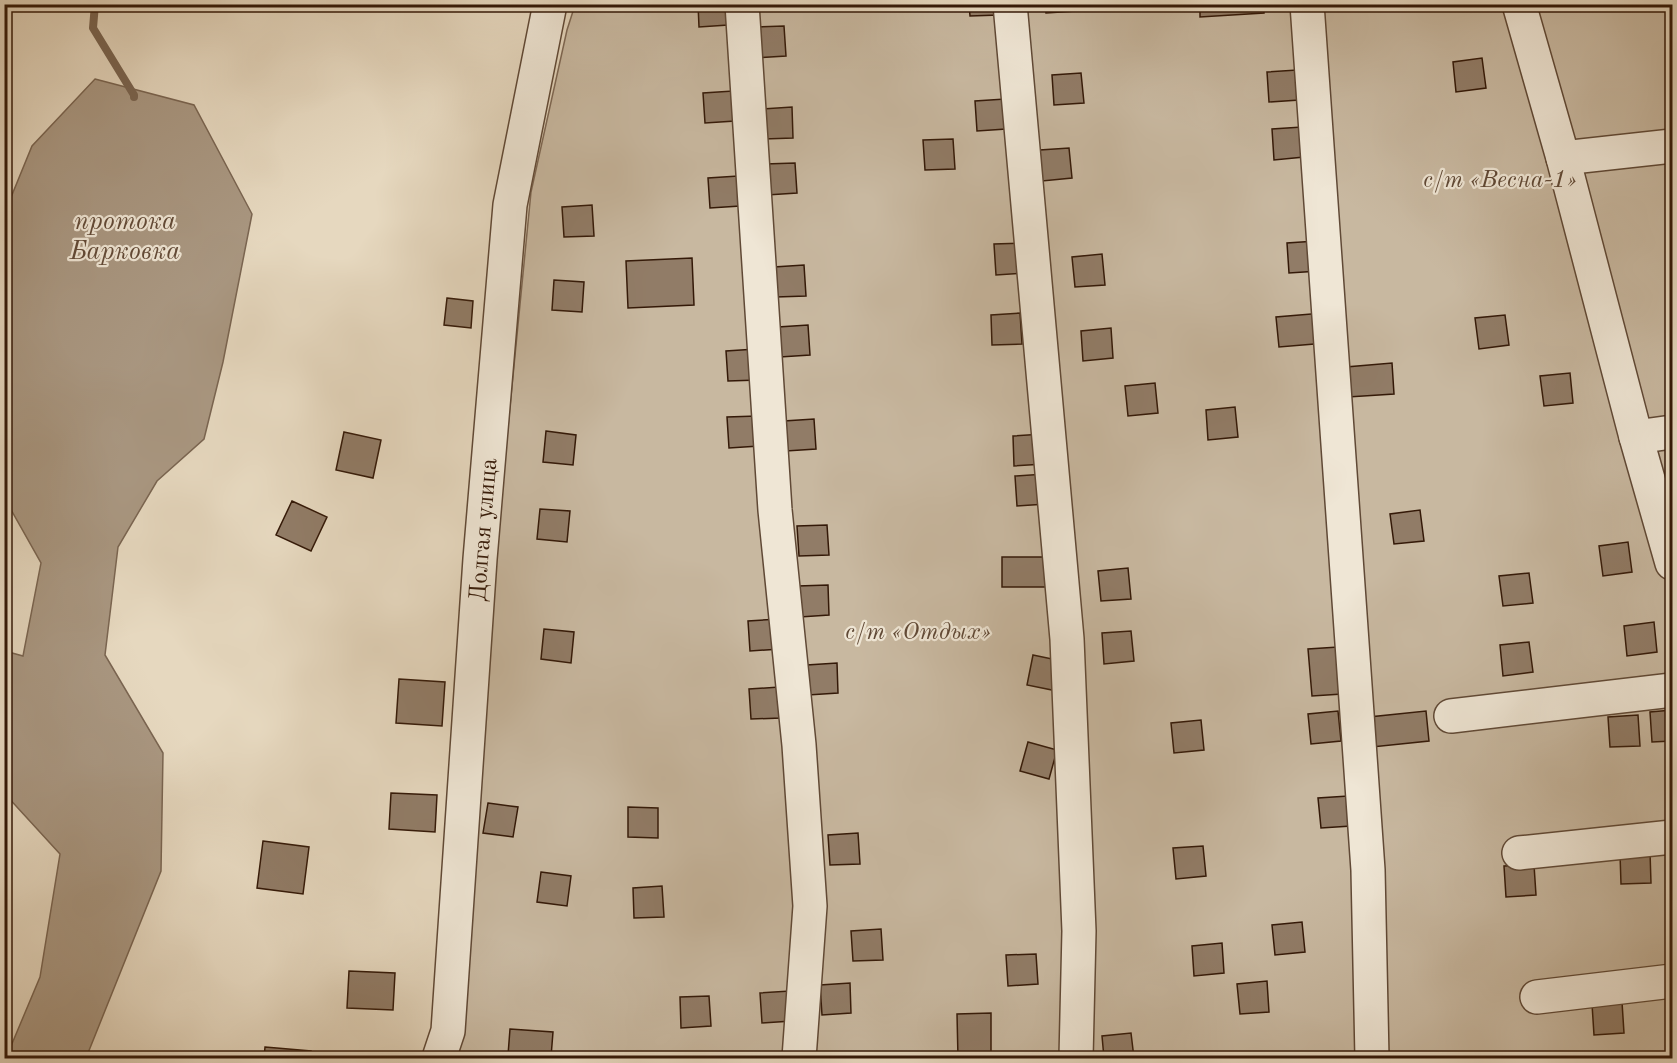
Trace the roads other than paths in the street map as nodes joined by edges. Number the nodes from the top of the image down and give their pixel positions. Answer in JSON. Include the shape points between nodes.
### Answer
{"nodes":[{"id":1,"x":550,"y":4,"type":"edge"},
{"id":2,"x":742,"y":4,"type":"edge"},
{"id":3,"x":1010,"y":4,"type":"edge"},
{"id":4,"x":1307,"y":4,"type":"edge"},
{"id":5,"x":1519,"y":4,"type":"edge"},
{"id":6,"x":1672,"y":146,"type":"edge"},
{"id":7,"x":1563,"y":158,"type":"junction"},
{"id":8,"x":1672,"y":432,"type":"edge"},
{"id":9,"x":1636,"y":437,"type":"junction"},
{"id":10,"x":1672,"y":563,"type":"edge"},
{"id":11,"x":1672,"y":690,"type":"edge"},
{"id":12,"x":1451,"y":716,"type":"dead end"},
{"id":13,"x":1672,"y":837,"type":"edge"},
{"id":14,"x":1519,"y":853,"type":"dead end"},
{"id":15,"x":1672,"y":981,"type":"edge"},
{"id":16,"x":1536,"y":997,"type":"dead end"},
{"id":17,"x":439,"y":1059,"type":"edge"},
{"id":18,"x":799,"y":1059,"type":"edge"},
{"id":19,"x":1076,"y":1059,"type":"edge"},
{"id":20,"x":1372,"y":1059,"type":"edge"}],
"edges":[{"from":1,"to":17,"type":"street","name":"Долгая улица","via":[[510,205],[480,559],[448,1031]]},
{"from":2,"to":18,"type":"street","via":[[775,510],[799,745],[810,906]]},
{"from":3,"to":19,"type":"street","via":[[1067,639],[1079,931]]},
{"from":4,"to":20,"type":"street","via":[[1368,870]]},
{"from":5,"to":7,"type":"street"},
{"from":6,"to":7,"type":"street"},
{"from":7,"to":9,"type":"street"},
{"from":8,"to":9,"type":"street"},
{"from":9,"to":10,"type":"street"},
{"from":11,"to":12,"type":"street"},
{"from":13,"to":14,"type":"street"},
{"from":15,"to":16,"type":"street"}]}
